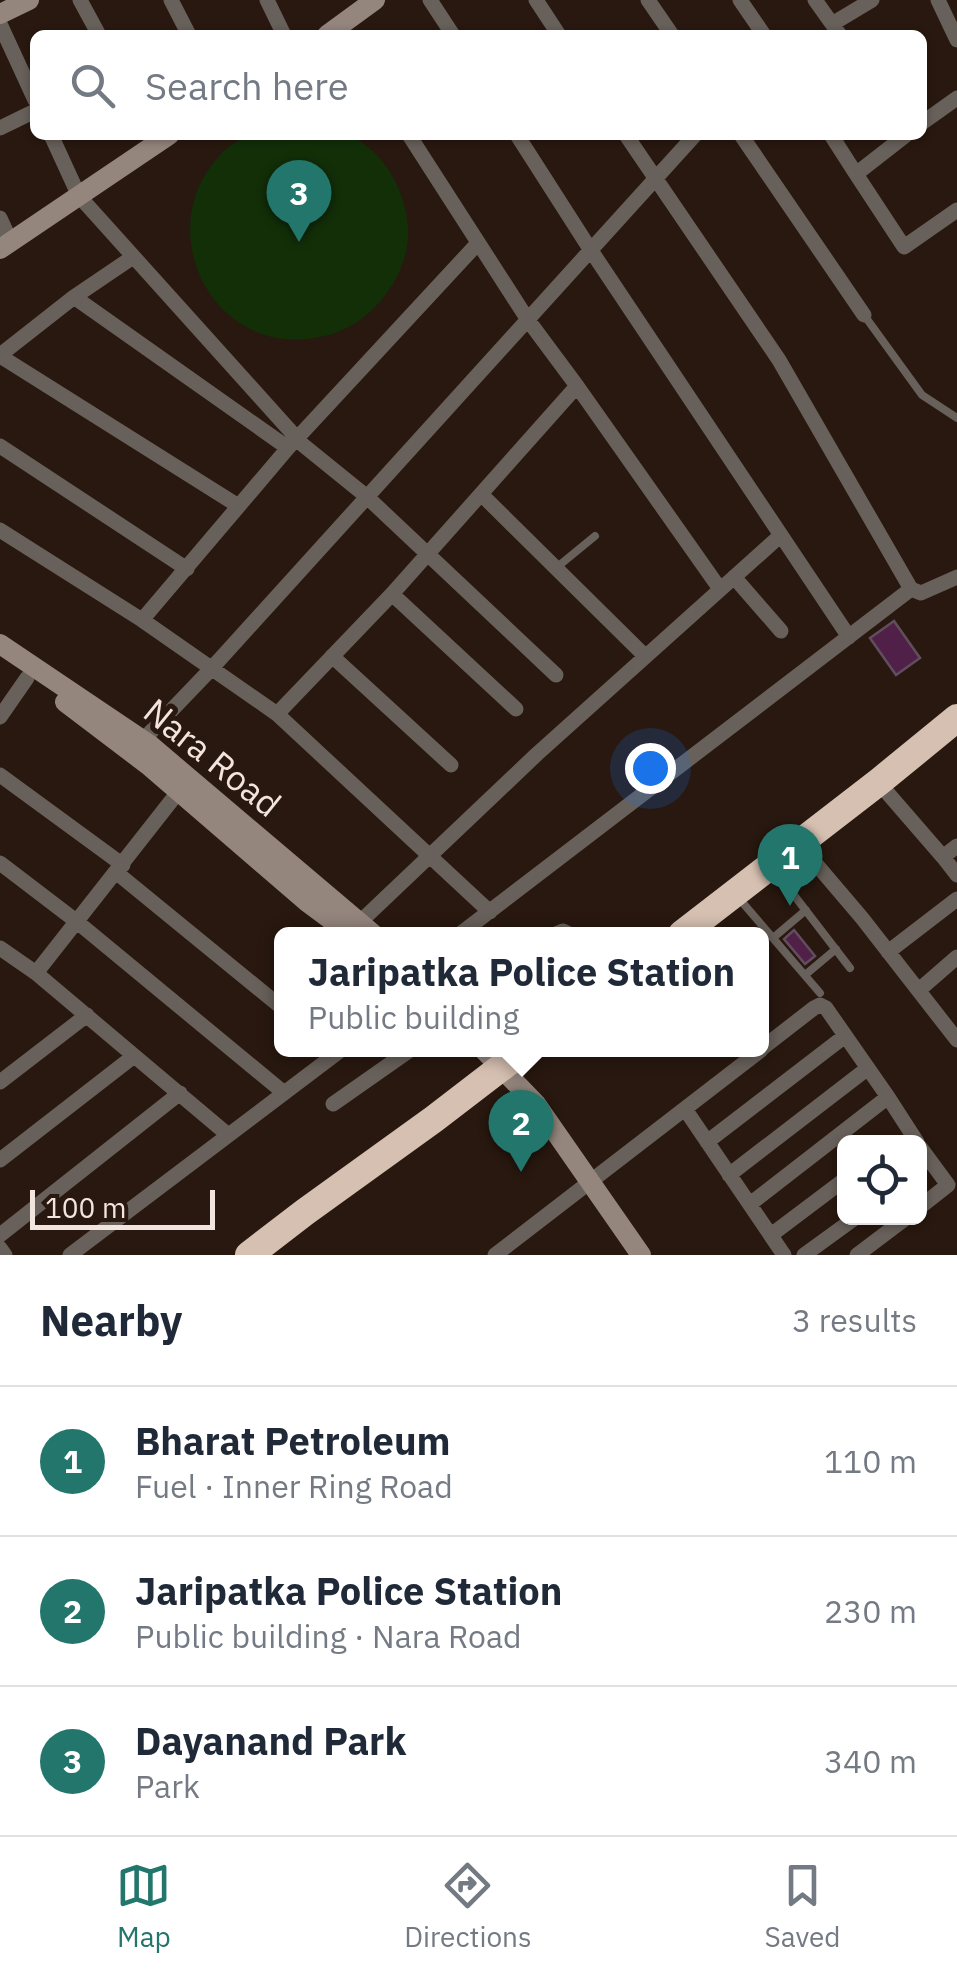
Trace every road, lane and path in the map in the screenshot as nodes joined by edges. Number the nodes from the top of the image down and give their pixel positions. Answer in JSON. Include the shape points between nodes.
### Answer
{"nodes":[{"id":1,"x":29,"y":0,"type":"edge"},
{"id":2,"x":80,"y":0,"type":"edge"},
{"id":3,"x":171,"y":0,"type":"edge"},
{"id":4,"x":267,"y":0,"type":"edge"},
{"id":5,"x":430,"y":0,"type":"edge"},
{"id":6,"x":536,"y":0,"type":"edge"},
{"id":7,"x":648,"y":0,"type":"edge"},
{"id":8,"x":740,"y":0,"type":"edge"},
{"id":9,"x":815,"y":0,"type":"edge"},
{"id":10,"x":872,"y":0,"type":"edge"},
{"id":11,"x":938,"y":0,"type":"edge"},
{"id":12,"x":364,"y":3,"type":"edge"},
{"id":13,"x":0,"y":14,"type":"edge"},
{"id":14,"x":0,"y":24,"type":"edge"},
{"id":15,"x":836,"y":29,"type":"edge"},
{"id":16,"x":96,"y":30,"type":"edge"},
{"id":17,"x":186,"y":30,"type":"edge"},
{"id":18,"x":282,"y":30,"type":"edge"},
{"id":19,"x":339,"y":30,"type":"edge"},
{"id":20,"x":450,"y":30,"type":"edge"},
{"id":21,"x":557,"y":30,"type":"edge"},
{"id":22,"x":669,"y":30,"type":"edge"},
{"id":23,"x":761,"y":30,"type":"edge"},
{"id":24,"x":957,"y":40,"type":"edge"},
{"id":25,"x":30,"y":89,"type":"edge"},
{"id":26,"x":957,"y":98,"type":"edge"},
{"id":27,"x":30,"y":113,"type":"edge"},
{"id":28,"x":927,"y":119,"type":"edge"},
{"id":29,"x":0,"y":128,"type":"edge"},
{"id":30,"x":53,"y":140,"type":"edge"},
{"id":31,"x":411,"y":140,"type":"edge"},
{"id":32,"x":520,"y":140,"type":"edge"},
{"id":33,"x":629,"y":140,"type":"edge"},
{"id":34,"x":690,"y":140,"type":"edge"},
{"id":35,"x":744,"y":140,"type":"edge"},
{"id":36,"x":834,"y":140,"type":"edge"},
{"id":37,"x":900,"y":140,"type":"edge"},
{"id":38,"x":146,"y":142,"type":"edge"},
{"id":39,"x":856,"y":174,"type":"junction"},
{"id":40,"x":656,"y":178,"type":"junction"},
{"id":41,"x":78,"y":196,"type":"junction"},
{"id":42,"x":957,"y":210,"type":"edge"},
{"id":43,"x":0,"y":218,"type":"edge"},
{"id":44,"x":478,"y":243,"type":"junction"},
{"id":45,"x":6,"y":246,"type":"edge"},
{"id":46,"x":590,"y":249,"type":"junction"},
{"id":47,"x":133,"y":256,"type":"junction"},
{"id":48,"x":74,"y":297,"type":"junction"},
{"id":49,"x":864,"y":315,"type":"joint"},
{"id":50,"x":528,"y":320,"type":"junction"},
{"id":51,"x":0,"y":356,"type":"edge"},
{"id":52,"x":577,"y":386,"type":"junction"},
{"id":53,"x":957,"y":418,"type":"edge"},
{"id":54,"x":293,"y":443,"type":"junction"},
{"id":55,"x":0,"y":446,"type":"edge"},
{"id":56,"x":481,"y":494,"type":"junction"},
{"id":57,"x":366,"y":496,"type":"junction"},
{"id":58,"x":237,"y":505,"type":"junction"},
{"id":59,"x":0,"y":530,"type":"edge"},
{"id":60,"x":781,"y":535,"type":"junction"},
{"id":61,"x":594,"y":536,"type":"dead end"},
{"id":62,"x":427,"y":554,"type":"junction"},
{"id":63,"x":556,"y":568,"type":"junction"},
{"id":64,"x":187,"y":569,"type":"junction"},
{"id":65,"x":734,"y":577,"type":"junction"},
{"id":66,"x":957,"y":578,"type":"edge"},
{"id":67,"x":720,"y":590,"type":"junction"},
{"id":68,"x":911,"y":590,"type":"junction"},
{"id":69,"x":392,"y":594,"type":"junction"},
{"id":70,"x":142,"y":620,"type":"junction"},
{"id":71,"x":781,"y":631,"type":"dead end"},
{"id":72,"x":849,"y":637,"type":"junction"},
{"id":73,"x":0,"y":644,"type":"edge"},
{"id":74,"x":332,"y":656,"type":"junction"},
{"id":75,"x":645,"y":656,"type":"junction"},
{"id":76,"x":0,"y":660,"type":"edge"},
{"id":77,"x":212,"y":668,"type":"junction"},
{"id":78,"x":556,"y":675,"type":"dead end"},
{"id":79,"x":27,"y":678,"type":"junction"},
{"id":80,"x":516,"y":709,"type":"dead end"},
{"id":81,"x":277,"y":714,"type":"junction"},
{"id":82,"x":0,"y":717,"type":"edge"},
{"id":83,"x":957,"y":718,"type":"edge"},
{"id":84,"x":957,"y":734,"type":"edge"},
{"id":85,"x":143,"y":740,"type":"junction"},
{"id":86,"x":451,"y":765,"type":"dead end"},
{"id":87,"x":0,"y":775,"type":"edge"},
{"id":88,"x":885,"y":790,"type":"junction"},
{"id":89,"x":179,"y":791,"type":"junction"},
{"id":90,"x":957,"y":846,"type":"edge"},
{"id":91,"x":805,"y":852,"type":"junction"},
{"id":92,"x":430,"y":855,"type":"junction"},
{"id":93,"x":943,"y":857,"type":"junction"},
{"id":94,"x":0,"y":862,"type":"edge"},
{"id":95,"x":120,"y":869,"type":"junction"},
{"id":96,"x":777,"y":873,"type":"junction"},
{"id":97,"x":957,"y":875,"type":"edge"},
{"id":98,"x":957,"y":898,"type":"edge"},
{"id":99,"x":742,"y":902,"type":"junction"},
{"id":100,"x":806,"y":910,"type":"junction"},
{"id":101,"x":490,"y":912,"type":"junction"},
{"id":102,"x":76,"y":921,"type":"junction"},
{"id":103,"x":355,"y":927,"type":"edge"},
{"id":104,"x":358,"y":927,"type":"edge"},
{"id":105,"x":364,"y":927,"type":"edge"},
{"id":106,"x":470,"y":927,"type":"edge"},
{"id":107,"x":691,"y":927,"type":"edge"},
{"id":108,"x":708,"y":927,"type":"edge"},
{"id":109,"x":764,"y":927,"type":"edge"},
{"id":110,"x":769,"y":933,"type":"edge"},
{"id":111,"x":773,"y":938,"type":"junction"},
{"id":112,"x":0,"y":948,"type":"edge"},
{"id":113,"x":836,"y":949,"type":"junction"},
{"id":114,"x":888,"y":952,"type":"junction"},
{"id":115,"x":957,"y":957,"type":"edge"},
{"id":116,"x":850,"y":968,"type":"dead end"},
{"id":117,"x":36,"y":973,"type":"junction"},
{"id":118,"x":805,"y":975,"type":"junction"},
{"id":119,"x":919,"y":990,"type":"junction"},
{"id":120,"x":820,"y":992,"type":"dead end"},
{"id":121,"x":274,"y":1001,"type":"edge"},
{"id":122,"x":86,"y":1015,"type":"junction"},
{"id":123,"x":954,"y":1028,"type":"edge"},
{"id":124,"x":845,"y":1036,"type":"junction"},
{"id":125,"x":769,"y":1043,"type":"edge"},
{"id":126,"x":134,"y":1056,"type":"junction"},
{"id":127,"x":329,"y":1057,"type":"edge"},
{"id":128,"x":400,"y":1057,"type":"edge"},
{"id":129,"x":751,"y":1057,"type":"edge"},
{"id":130,"x":507,"y":1060,"type":"edge"},
{"id":131,"x":868,"y":1068,"type":"junction"},
{"id":132,"x":0,"y":1082,"type":"edge"},
{"id":133,"x":283,"y":1092,"type":"junction"},
{"id":134,"x":180,"y":1094,"type":"junction"},
{"id":135,"x":888,"y":1097,"type":"junction"},
{"id":136,"x":333,"y":1104,"type":"dead end"},
{"id":137,"x":686,"y":1109,"type":"junction"},
{"id":138,"x":227,"y":1134,"type":"junction"},
{"id":139,"x":912,"y":1135,"type":"edge"},
{"id":140,"x":707,"y":1142,"type":"junction"},
{"id":141,"x":0,"y":1160,"type":"edge"},
{"id":142,"x":927,"y":1167,"type":"edge"},
{"id":143,"x":729,"y":1174,"type":"junction"},
{"id":144,"x":596,"y":1178,"type":"junction"},
{"id":145,"x":952,"y":1181,"type":"edge"},
{"id":146,"x":837,"y":1185,"type":"edge"},
{"id":147,"x":927,"y":1201,"type":"edge"},
{"id":148,"x":750,"y":1204,"type":"junction"},
{"id":149,"x":845,"y":1225,"type":"edge"},
{"id":150,"x":897,"y":1225,"type":"edge"},
{"id":151,"x":0,"y":1234,"type":"edge"},
{"id":152,"x":770,"y":1235,"type":"junction"},
{"id":153,"x":0,"y":1248,"type":"edge"},
{"id":154,"x":516,"y":1249,"type":"edge"},
{"id":155,"x":5,"y":1255,"type":"edge"},
{"id":156,"x":70,"y":1255,"type":"edge"},
{"id":157,"x":249,"y":1255,"type":"edge"},
{"id":158,"x":274,"y":1255,"type":"edge"},
{"id":159,"x":495,"y":1255,"type":"edge"},
{"id":160,"x":641,"y":1255,"type":"edge"},
{"id":161,"x":655,"y":1255,"type":"edge"},
{"id":162,"x":784,"y":1255,"type":"edge"},
{"id":163,"x":804,"y":1255,"type":"edge"},
{"id":164,"x":857,"y":1255,"type":"edge"}],
"edges":[{"from":1,"to":13,"type":"main road"},
{"from":2,"to":16,"type":"street"},
{"from":3,"to":17,"type":"street"},
{"from":4,"to":18,"type":"street"},
{"from":5,"to":20,"type":"street"},
{"from":6,"to":21,"type":"street"},
{"from":7,"to":22,"type":"street"},
{"from":8,"to":23,"type":"street"},
{"from":9,"to":15,"type":"street"},
{"from":10,"to":15,"type":"street"},
{"from":11,"to":24,"type":"street"},
{"from":12,"to":19,"type":"main road"},
{"from":14,"to":25,"type":"street"},
{"from":26,"to":28,"type":"street"},
{"from":27,"to":29,"type":"street"},
{"from":30,"to":41,"type":"street"},
{"from":31,"to":44,"type":"street"},
{"from":32,"to":46,"type":"street"},
{"from":33,"to":40,"type":"street"},
{"from":34,"to":40,"type":"street"},
{"from":35,"to":49,"type":"street"},
{"from":36,"to":39,"type":"street"},
{"from":37,"to":39,"type":"street"},
{"from":38,"to":41,"type":"main road"},
{"from":39,"to":42,"type":"street","via":[[904,247]]},
{"from":40,"to":46,"type":"street"},
{"from":40,"to":68,"type":"street","via":[[779,360]]},
{"from":41,"to":45,"type":"main road"},
{"from":41,"to":47,"type":"street"},
{"from":43,"to":45,"type":"street"},
{"from":44,"to":50,"type":"street"},
{"from":44,"to":54,"type":"street"},
{"from":46,"to":50,"type":"street"},
{"from":46,"to":60,"type":"street"},
{"from":47,"to":48,"type":"street"},
{"from":47,"to":54,"type":"street"},
{"from":48,"to":51,"type":"street"},
{"from":48,"to":54,"type":"street"},
{"from":49,"to":53,"type":"lane","via":[[922,396]]},
{"from":50,"to":52,"type":"street"},
{"from":50,"to":57,"type":"street"},
{"from":51,"to":58,"type":"street"},
{"from":52,"to":56,"type":"street"},
{"from":52,"to":67,"type":"street"},
{"from":54,"to":57,"type":"street"},
{"from":54,"to":58,"type":"street"},
{"from":55,"to":64,"type":"street"},
{"from":56,"to":62,"type":"street"},
{"from":56,"to":63,"type":"street"},
{"from":57,"to":62,"type":"street"},
{"from":57,"to":77,"type":"street"},
{"from":58,"to":64,"type":"street"},
{"from":59,"to":70,"type":"street"},
{"from":60,"to":65,"type":"street"},
{"from":60,"to":72,"type":"street"},
{"from":61,"to":63,"type":"lane"},
{"from":62,"to":69,"type":"street"},
{"from":62,"to":78,"type":"street"},
{"from":63,"to":75,"type":"street"},
{"from":64,"to":70,"type":"street"},
{"from":65,"to":67,"type":"street"},
{"from":65,"to":71,"type":"street"},
{"from":66,"to":68,"type":"street","via":[[922,594]]},
{"from":67,"to":75,"type":"street"},
{"from":68,"to":72,"type":"street"},
{"from":69,"to":74,"type":"street"},
{"from":69,"to":80,"type":"street"},
{"from":70,"to":77,"type":"street"},
{"from":72,"to":101,"type":"street"},
{"from":73,"to":85,"type":"main road","name":"Nara Road"},
{"from":74,"to":81,"type":"street"},
{"from":74,"to":86,"type":"street"},
{"from":75,"to":92,"type":"street"},
{"from":76,"to":79,"type":"main road","name":"Nara Road"},
{"from":77,"to":81,"type":"street"},
{"from":77,"to":85,"type":"street"},
{"from":79,"to":82,"type":"street"},
{"from":79,"to":89,"type":"main road","name":"Nara Road"},
{"from":81,"to":92,"type":"street"},
{"from":83,"to":107,"type":"highway"},
{"from":84,"to":88,"type":"highway"},
{"from":85,"to":104,"type":"main road","name":"Nara Road"},
{"from":87,"to":95,"type":"street"},
{"from":88,"to":91,"type":"highway"},
{"from":88,"to":93,"type":"street"},
{"from":89,"to":95,"type":"street"},
{"from":89,"to":103,"type":"main road","name":"Nara Road","via":[[307,902]]},
{"from":90,"to":93,"type":"street"},
{"from":91,"to":96,"type":"highway"},
{"from":91,"to":114,"type":"street"},
{"from":92,"to":101,"type":"street"},
{"from":92,"to":105,"type":"street"},
{"from":93,"to":97,"type":"street"},
{"from":94,"to":102,"type":"street"},
{"from":95,"to":102,"type":"street"},
{"from":95,"to":121,"type":"street"},
{"from":96,"to":99,"type":"highway"},
{"from":96,"to":100,"type":"lane"},
{"from":98,"to":114,"type":"street"},
{"from":99,"to":108,"type":"highway"},
{"from":99,"to":109,"type":"lane"},
{"from":100,"to":111,"type":"lane"},
{"from":100,"to":113,"type":"lane"},
{"from":101,"to":106,"type":"street"},
{"from":102,"to":117,"type":"street"},
{"from":102,"to":133,"type":"street"},
{"from":110,"to":111,"type":"lane"},
{"from":111,"to":118,"type":"lane"},
{"from":112,"to":117,"type":"street"},
{"from":113,"to":116,"type":"lane"},
{"from":113,"to":118,"type":"lane"},
{"from":114,"to":119,"type":"street"},
{"from":115,"to":119,"type":"street"},
{"from":117,"to":122,"type":"street"},
{"from":118,"to":120,"type":"lane"},
{"from":119,"to":123,"type":"street"},
{"from":122,"to":126,"type":"street"},
{"from":122,"to":132,"type":"street"},
{"from":124,"to":125,"type":"street","via":[[820,1006]]},
{"from":124,"to":131,"type":"street"},
{"from":124,"to":140,"type":"street"},
{"from":126,"to":134,"type":"street"},
{"from":126,"to":141,"type":"street"},
{"from":127,"to":133,"type":"street"},
{"from":128,"to":136,"type":"street"},
{"from":129,"to":137,"type":"street"},
{"from":130,"to":144,"type":"main road","via":[[536,1088]]},
{"from":130,"to":157,"type":"highway"},
{"from":130,"to":158,"type":"highway"},
{"from":131,"to":135,"type":"street"},
{"from":131,"to":143,"type":"street"},
{"from":133,"to":138,"type":"street"},
{"from":134,"to":138,"type":"street"},
{"from":134,"to":151,"type":"street"},
{"from":135,"to":139,"type":"street"},
{"from":135,"to":148,"type":"street"},
{"from":137,"to":140,"type":"street"},
{"from":137,"to":144,"type":"street"},
{"from":138,"to":156,"type":"street"},
{"from":140,"to":143,"type":"street"},
{"from":142,"to":145,"type":"street"},
{"from":143,"to":148,"type":"street"},
{"from":144,"to":154,"type":"street"},
{"from":144,"to":160,"type":"main road"},
{"from":144,"to":161,"type":"main road"},
{"from":145,"to":147,"type":"street"},
{"from":146,"to":152,"type":"street"},
{"from":148,"to":152,"type":"street"},
{"from":149,"to":163,"type":"street"},
{"from":150,"to":164,"type":"street"},
{"from":152,"to":162,"type":"street"},
{"from":153,"to":155,"type":"street"},
{"from":154,"to":159,"type":"street"}]}
